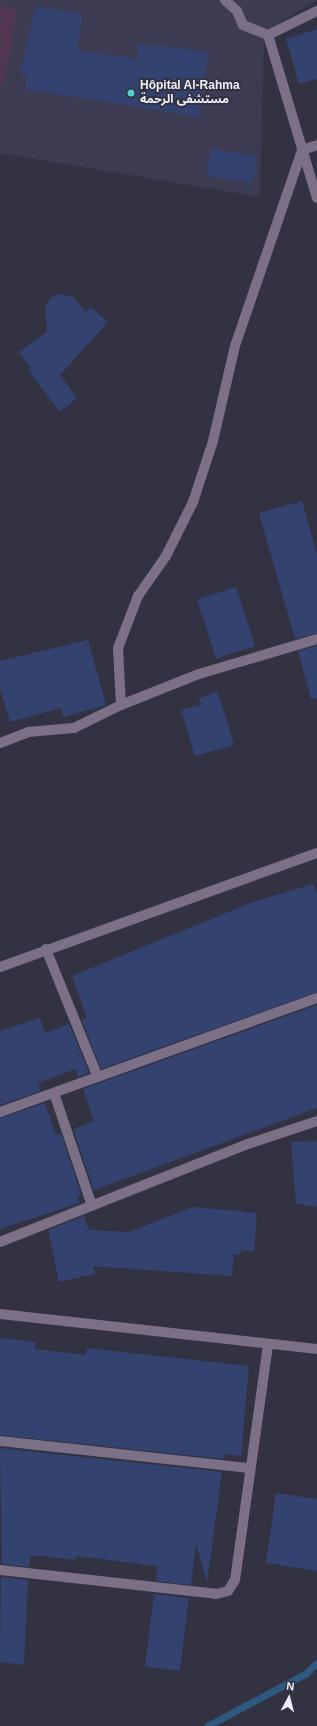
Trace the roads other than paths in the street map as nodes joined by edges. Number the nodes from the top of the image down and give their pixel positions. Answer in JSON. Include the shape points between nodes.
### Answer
{"nodes":[{"id":1,"x":225,"y":0,"type":"edge"},
{"id":2,"x":317,"y":11,"type":"edge"},
{"id":3,"x":268,"y":35,"type":"junction"},
{"id":4,"x":317,"y":145,"type":"edge"},
{"id":5,"x":302,"y":150,"type":"junction"},
{"id":6,"x":317,"y":198,"type":"edge"},
{"id":7,"x":317,"y":639,"type":"edge"},
{"id":8,"x":121,"y":705,"type":"junction"},
{"id":9,"x":0,"y":743,"type":"edge"},
{"id":10,"x":317,"y":853,"type":"edge"},
{"id":11,"x":46,"y":949,"type":"junction"},
{"id":12,"x":0,"y":967,"type":"edge"},
{"id":13,"x":317,"y":998,"type":"edge"},
{"id":14,"x":98,"y":1075,"type":"junction"},
{"id":15,"x":54,"y":1093,"type":"junction"},
{"id":16,"x":0,"y":1112,"type":"edge"},
{"id":17,"x":317,"y":1121,"type":"edge"},
{"id":18,"x":92,"y":1206,"type":"junction"},
{"id":19,"x":0,"y":1242,"type":"edge"},
{"id":20,"x":0,"y":1314,"type":"edge"},
{"id":21,"x":268,"y":1344,"type":"junction"},
{"id":22,"x":317,"y":1349,"type":"edge"},
{"id":23,"x":0,"y":1441,"type":"edge"},
{"id":24,"x":248,"y":1468,"type":"junction"},
{"id":25,"x":0,"y":1570,"type":"edge"}],
"edges":[{"from":1,"to":3,"type":"street","via":[[238,11],[243,25]]},
{"from":2,"to":3,"type":"street"},
{"from":3,"to":5,"type":"street"},
{"from":4,"to":5,"type":"street"},
{"from":5,"to":6,"type":"street"},
{"from":5,"to":8,"type":"street","via":[[235,346],[213,442],[193,502],[166,556],[138,596],[118,648]]},
{"from":7,"to":8,"type":"street","via":[[199,674]]},
{"from":8,"to":9,"type":"street","via":[[74,728],[28,732]]},
{"from":10,"to":11,"type":"street"},
{"from":11,"to":12,"type":"street"},
{"from":11,"to":14,"type":"street"},
{"from":13,"to":14,"type":"street"},
{"from":14,"to":15,"type":"street"},
{"from":15,"to":16,"type":"street"},
{"from":15,"to":18,"type":"street"},
{"from":17,"to":18,"type":"street","via":[[245,1145]]},
{"from":18,"to":19,"type":"street"},
{"from":20,"to":21,"type":"street"},
{"from":21,"to":22,"type":"street"},
{"from":21,"to":24,"type":"street"},
{"from":23,"to":24,"type":"street"},
{"from":24,"to":25,"type":"street","via":[[235,1580],[228,1591],[216,1594]]}]}
